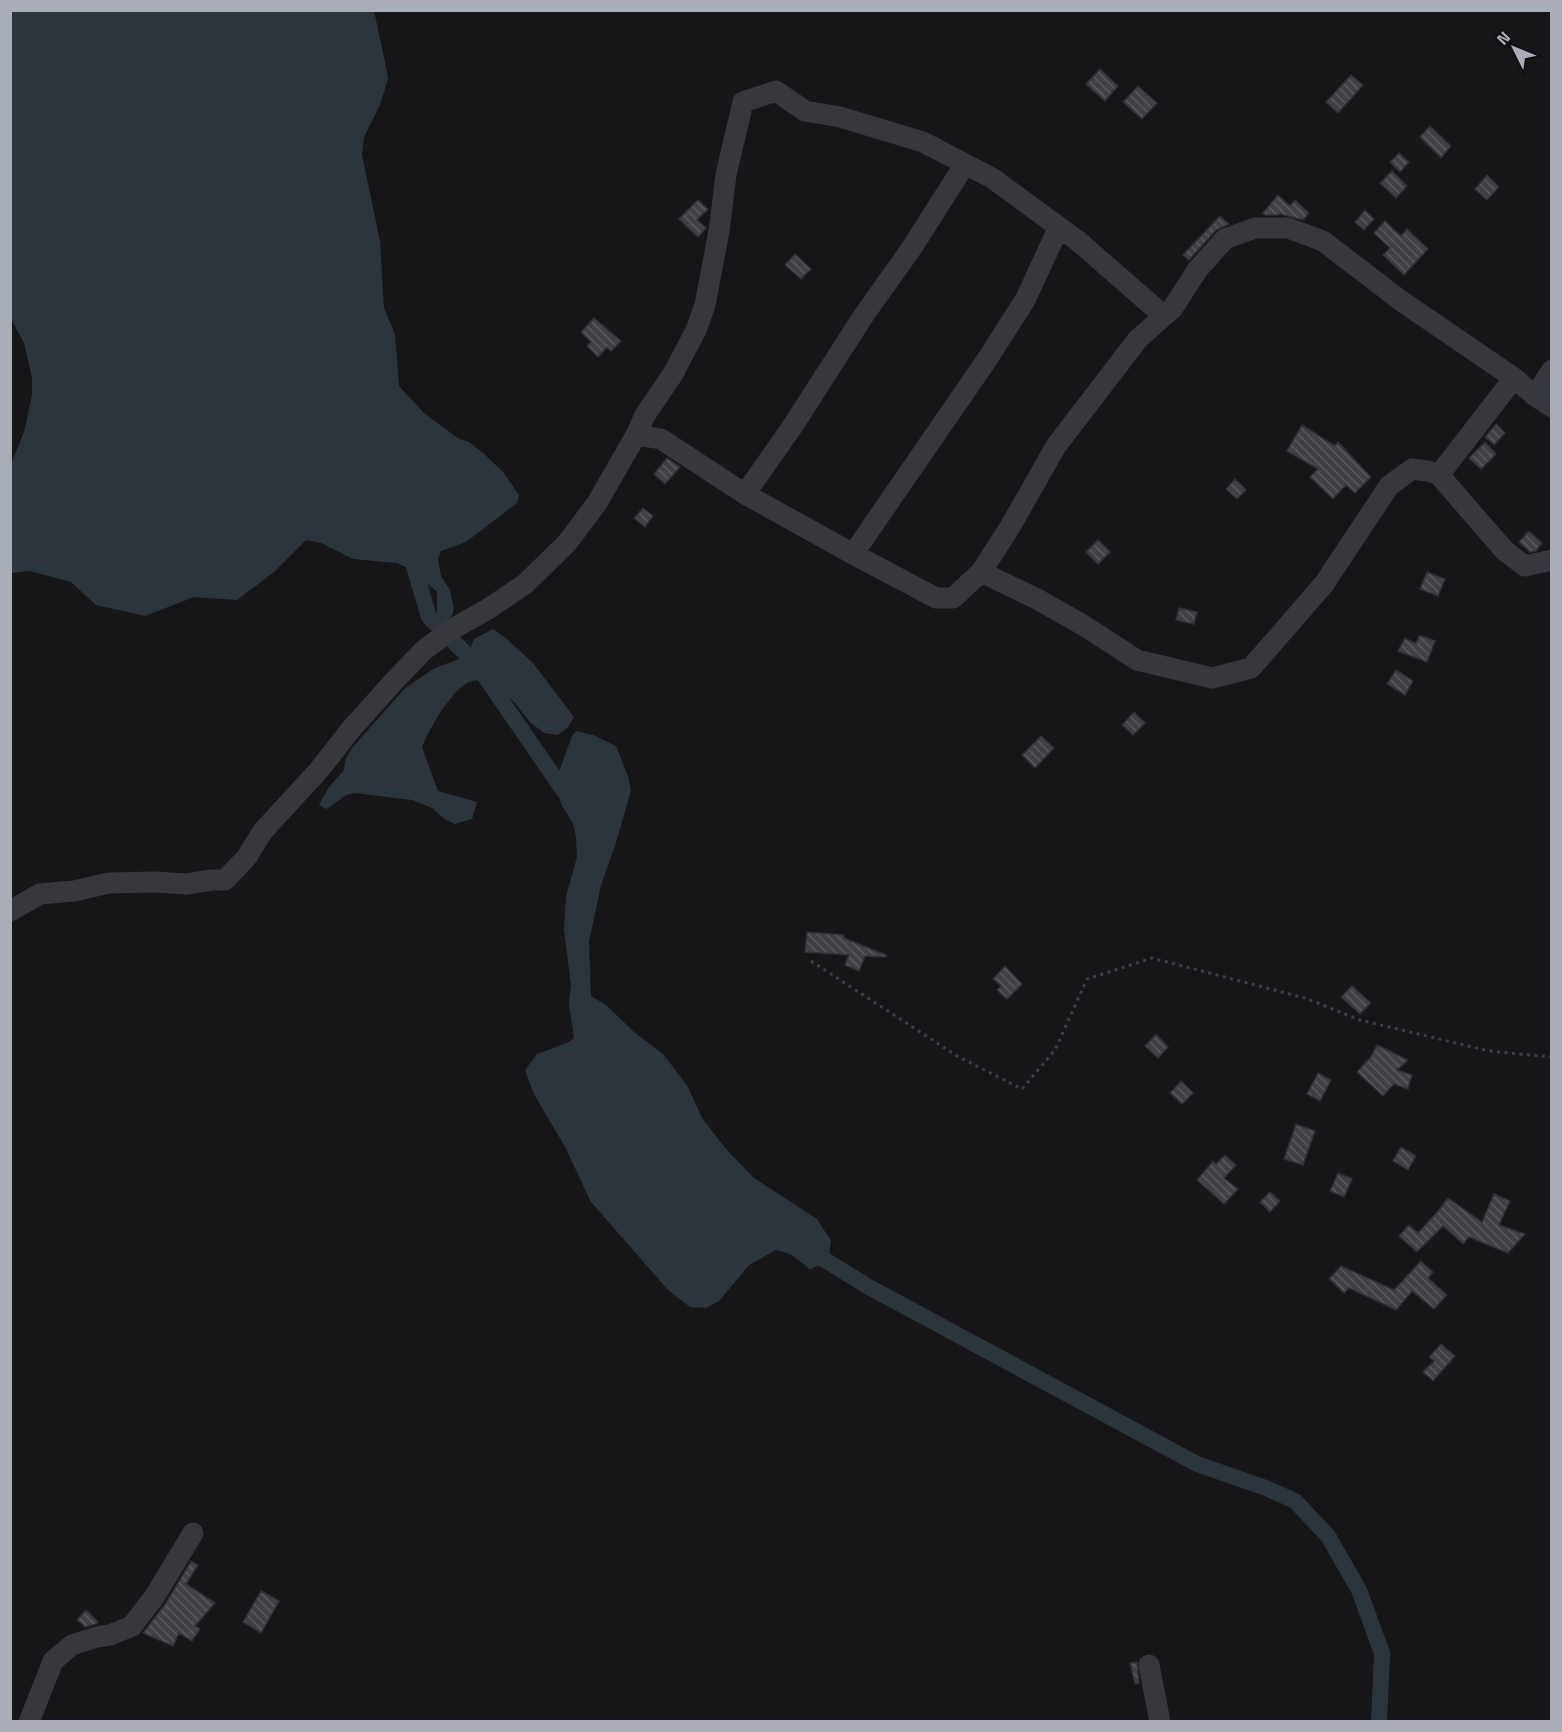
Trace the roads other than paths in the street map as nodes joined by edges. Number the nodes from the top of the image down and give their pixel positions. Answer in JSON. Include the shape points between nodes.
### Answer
{"nodes":[{"id":1,"x":965,"y":164,"type":"junction"},
{"id":2,"x":1059,"y":227,"type":"junction"},
{"id":3,"x":1164,"y":316,"type":"junction"},
{"id":4,"x":1551,"y":370,"type":"edge"},
{"id":5,"x":1514,"y":378,"type":"junction"},
{"id":6,"x":1543,"y":401,"type":"edge"},
{"id":7,"x":636,"y":435,"type":"junction"},
{"id":8,"x":1439,"y":475,"type":"junction"},
{"id":9,"x":745,"y":494,"type":"junction"},
{"id":10,"x":853,"y":554,"type":"junction"},
{"id":11,"x":1551,"y":560,"type":"edge"},
{"id":12,"x":981,"y":572,"type":"junction"},
{"id":13,"x":10,"y":910,"type":"edge"},
{"id":14,"x":193,"y":1533,"type":"dead end"},
{"id":15,"x":1149,"y":1665,"type":"dead end"},
{"id":16,"x":29,"y":1722,"type":"edge"},
{"id":17,"x":1160,"y":1722,"type":"edge"}],
"edges":[{"from":1,"to":2,"type":"street","via":[[992,178]]},
{"from":1,"to":7,"type":"street","via":[[923,142],[840,117],[805,111],[776,91],[744,102],[726,175],[705,305],[673,374]]},
{"from":1,"to":9,"type":"street"},
{"from":2,"to":3,"type":"street"},
{"from":2,"to":10,"type":"street","via":[[1025,300]]},
{"from":3,"to":5,"type":"street","via":[[1225,239],[1255,228],[1288,228],[1323,241],[1400,300]]},
{"from":3,"to":12,"type":"street","via":[[1138,339],[1056,446]]},
{"from":4,"to":6,"type":"street"},
{"from":5,"to":6,"type":"street"},
{"from":5,"to":8,"type":"street"},
{"from":7,"to":9,"type":"street","via":[[661,439]]},
{"from":7,"to":13,"type":"street","via":[[597,503],[567,543],[525,584],[424,650],[352,728],[225,880],[109,884],[40,894]]},
{"from":8,"to":11,"type":"street","via":[[1518,561],[1525,566]]},
{"from":8,"to":12,"type":"street","via":[[1412,469],[1389,486],[1324,584],[1251,668],[1212,678],[1137,660],[1037,599]]},
{"from":9,"to":10,"type":"street"},
{"from":10,"to":12,"type":"street","via":[[936,598],[953,598]]},
{"from":14,"to":16,"type":"street","via":[[132,1626],[72,1645],[54,1661]]},
{"from":15,"to":17,"type":"street"}]}
